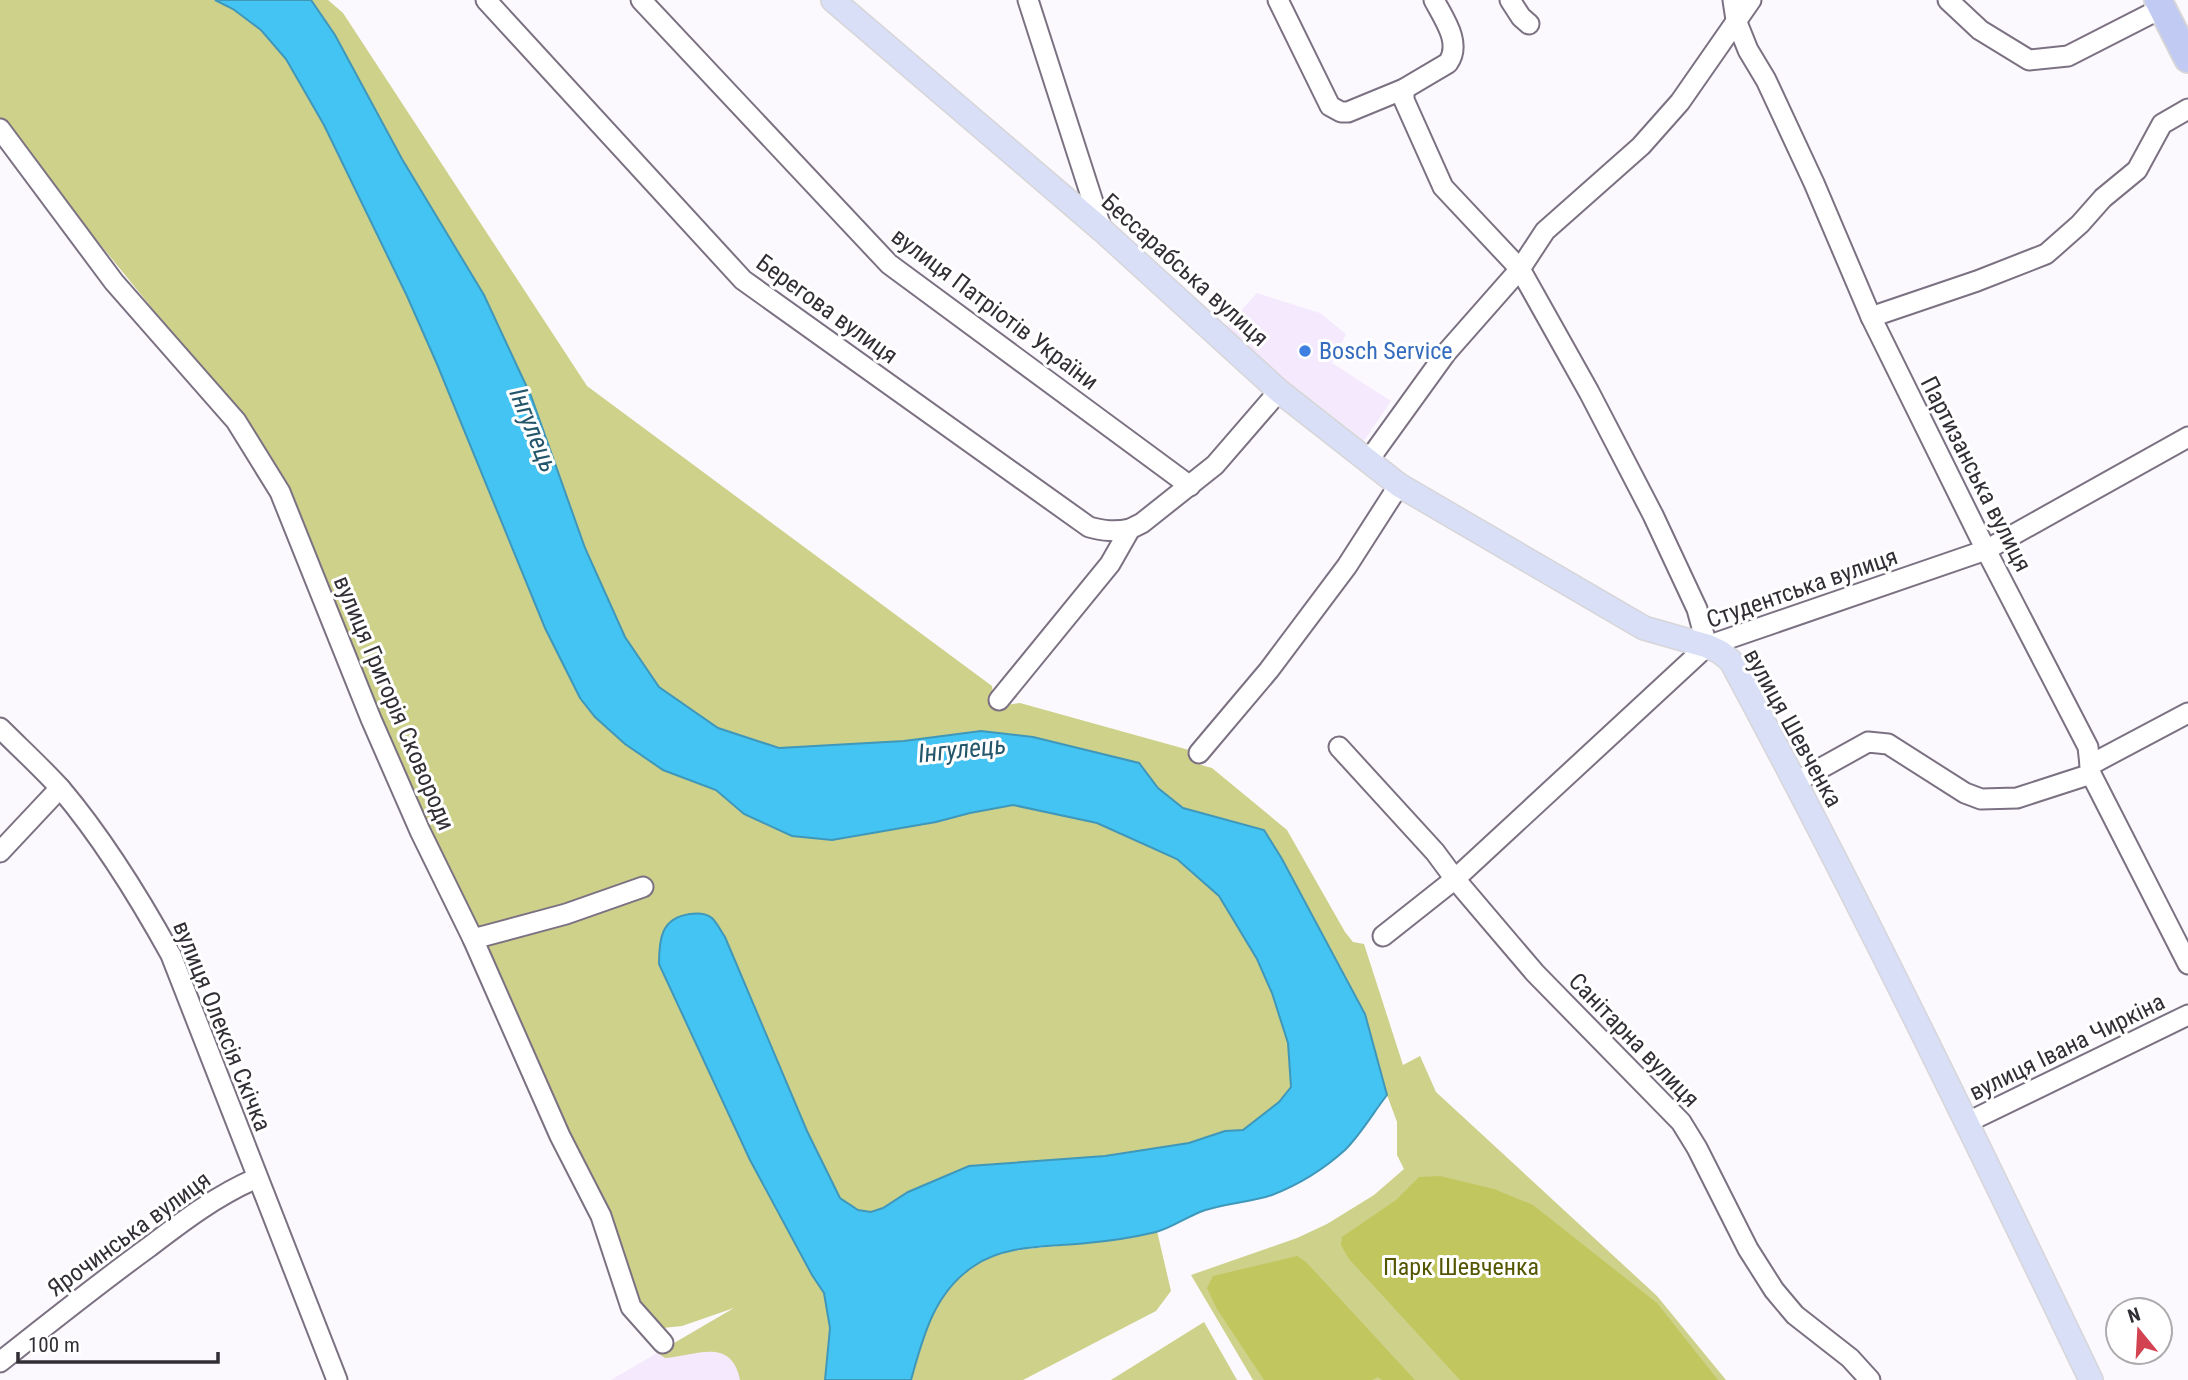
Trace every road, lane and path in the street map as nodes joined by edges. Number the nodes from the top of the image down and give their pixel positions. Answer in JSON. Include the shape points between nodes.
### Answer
{"nodes":[{"id":1,"x":486,"y":0,"type":"edge"},
{"id":2,"x":641,"y":0,"type":"edge"},
{"id":3,"x":833,"y":0,"type":"edge"},
{"id":4,"x":1028,"y":0,"type":"edge"},
{"id":5,"x":1278,"y":0,"type":"edge"},
{"id":6,"x":1434,"y":0,"type":"edge"},
{"id":7,"x":1510,"y":0,"type":"edge"},
{"id":8,"x":1733,"y":0,"type":"edge"},
{"id":9,"x":1751,"y":0,"type":"edge"},
{"id":10,"x":1948,"y":0,"type":"edge"},
{"id":11,"x":2160,"y":4,"type":"edge"},
{"id":12,"x":1736,"y":20,"type":"junction"},
{"id":13,"x":1529,"y":24,"type":"dead end"},
{"id":14,"x":2188,"y":59,"type":"edge"},
{"id":15,"x":1404,"y":89,"type":"junction"},
{"id":16,"x":2188,"y":109,"type":"edge"},
{"id":17,"x":0,"y":129,"type":"edge"},
{"id":18,"x":1102,"y":229,"type":"junction"},
{"id":19,"x":1520,"y":269,"type":"junction"},
{"id":20,"x":1871,"y":317,"type":"junction"},
{"id":21,"x":1279,"y":391,"type":"junction"},
{"id":22,"x":2188,"y":437,"type":"edge"},
{"id":23,"x":1368,"y":461,"type":"junction"},
{"id":24,"x":1399,"y":485,"type":"junction"},
{"id":25,"x":1189,"y":486,"type":"junction"},
{"id":26,"x":1129,"y":529,"type":"junction"},
{"id":27,"x":1986,"y":550,"type":"junction"},
{"id":28,"x":1707,"y":646,"type":"junction"},
{"id":29,"x":999,"y":700,"type":"dead end"},
{"id":30,"x":2188,"y":713,"type":"edge"},
{"id":31,"x":0,"y":728,"type":"edge"},
{"id":32,"x":1339,"y":747,"type":"dead end"},
{"id":33,"x":1199,"y":753,"type":"dead end"},
{"id":34,"x":2090,"y":770,"type":"junction"},
{"id":35,"x":1796,"y":782,"type":"junction"},
{"id":36,"x":60,"y":788,"type":"junction"},
{"id":37,"x":0,"y":852,"type":"edge"},
{"id":38,"x":1455,"y":879,"type":"junction"},
{"id":39,"x":643,"y":887,"type":"dead end"},
{"id":40,"x":1384,"y":936,"type":"dead end"},
{"id":41,"x":473,"y":939,"type":"junction"},
{"id":42,"x":2188,"y":964,"type":"edge"},
{"id":43,"x":2188,"y":1015,"type":"edge"},
{"id":44,"x":1968,"y":1122,"type":"junction"},
{"id":45,"x":257,"y":1178,"type":"junction"},
{"id":46,"x":663,"y":1343,"type":"dead end"},
{"id":47,"x":0,"y":1362,"type":"edge"},
{"id":48,"x":337,"y":1380,"type":"edge"},
{"id":49,"x":1870,"y":1380,"type":"edge"},
{"id":50,"x":2091,"y":1380,"type":"edge"}],
"edges":[{"from":1,"to":26,"type":"street","name":"Берегова вулиця","via":[[743,280],[1089,527]]},
{"from":2,"to":25,"type":"street","name":"вулиця Патріотів України","via":[[889,264]]},
{"from":3,"to":18,"type":"main road","name":"Бессарабська вулиця"},
{"from":4,"to":18,"type":"street"},
{"from":5,"to":15,"type":"street","via":[[1335,110],[1348,112]]},
{"from":6,"to":15,"type":"street","via":[[1454,42],[1452,57]]},
{"from":7,"to":13,"type":"street"},
{"from":8,"to":12,"type":"street","name":"Партизанська вулиця"},
{"from":9,"to":12,"type":"street"},
{"from":10,"to":11,"type":"street","via":[[1980,30],[2029,60],[2068,56]]},
{"from":11,"to":14,"type":"highway"},
{"from":12,"to":19,"type":"street","via":[[1680,102],[1641,146],[1545,231]]},
{"from":12,"to":20,"type":"street","name":"Партизанська вулиця","via":[[1814,183]]},
{"from":15,"to":19,"type":"street","name":"вулиця Шевченка","via":[[1408,111],[1443,187]]},
{"from":16,"to":20,"type":"street","via":[[2162,124],[2137,170],[2046,254]]},
{"from":17,"to":41,"type":"street","name":"вулиця Григорія Сковороди","via":[[114,282],[236,421],[280,492],[371,719]]},
{"from":18,"to":21,"type":"main road","name":"Бессарабська вулиця"},
{"from":19,"to":23,"type":"street","via":[[1446,353]]},
{"from":19,"to":28,"type":"street","name":"вулиця Шевченка","via":[[1653,515],[1697,609]]},
{"from":20,"to":27,"type":"street","name":"Партизанська вулиця"},
{"from":21,"to":23,"type":"main road","name":"Бессарабська вулиця"},
{"from":21,"to":25,"type":"street","via":[[1215,465]]},
{"from":22,"to":27,"type":"street","name":"Студентська вулиця"},
{"from":23,"to":24,"type":"main road","name":"Бессарабська вулиця"},
{"from":24,"to":28,"type":"main road","name":"Бессарабська вулиця","via":[[1644,628]]},
{"from":24,"to":33,"type":"street","via":[[1339,577]]},
{"from":25,"to":26,"type":"street"},
{"from":26,"to":29,"type":"street","via":[[1110,564]]},
{"from":27,"to":28,"type":"street","name":"Студентська вулиця"},
{"from":27,"to":34,"type":"street","name":"Партизанська вулиця","via":[[2088,747]]},
{"from":28,"to":35,"type":"main road","name":"вулиця Шевченка","via":[[1731,661]]},
{"from":28,"to":38,"type":"street","name":"Студентська вулиця"},
{"from":30,"to":34,"type":"street"},
{"from":31,"to":36,"type":"street","name":"вулиця Олексія Скічка"},
{"from":32,"to":38,"type":"street","name":"Санітарна вулиця","via":[[1436,852]]},
{"from":34,"to":35,"type":"street","via":[[2017,799],[1981,799],[1888,744],[1868,742]]},
{"from":34,"to":42,"type":"street","name":"Партизанська вулиця"},
{"from":35,"to":44,"type":"main road","name":"вулиця Шевченка"},
{"from":36,"to":37,"type":"street"},
{"from":36,"to":45,"type":"street","name":"вулиця Олексія Скічка","via":[[105,846],[171,955]]},
{"from":38,"to":40,"type":"street","name":"Студентська вулиця"},
{"from":38,"to":49,"type":"street","name":"Санітарна вулиця","via":[[1535,973],[1681,1122],[1774,1290],[1795,1315],[1850,1358]]},
{"from":39,"to":41,"type":"street"},
{"from":41,"to":46,"type":"street","name":"вулиця Григорія Сковороди","via":[[560,1136],[601,1216],[631,1307]]},
{"from":43,"to":44,"type":"street","name":"вулиця Івана Чиркіна"},
{"from":44,"to":50,"type":"main road","name":"вулиця Шевченка"},
{"from":45,"to":47,"type":"street","name":"Ярочинська вулиця","via":[[197,1211]]},
{"from":45,"to":48,"type":"street","name":"вулиця Олексія Скічка"}]}
